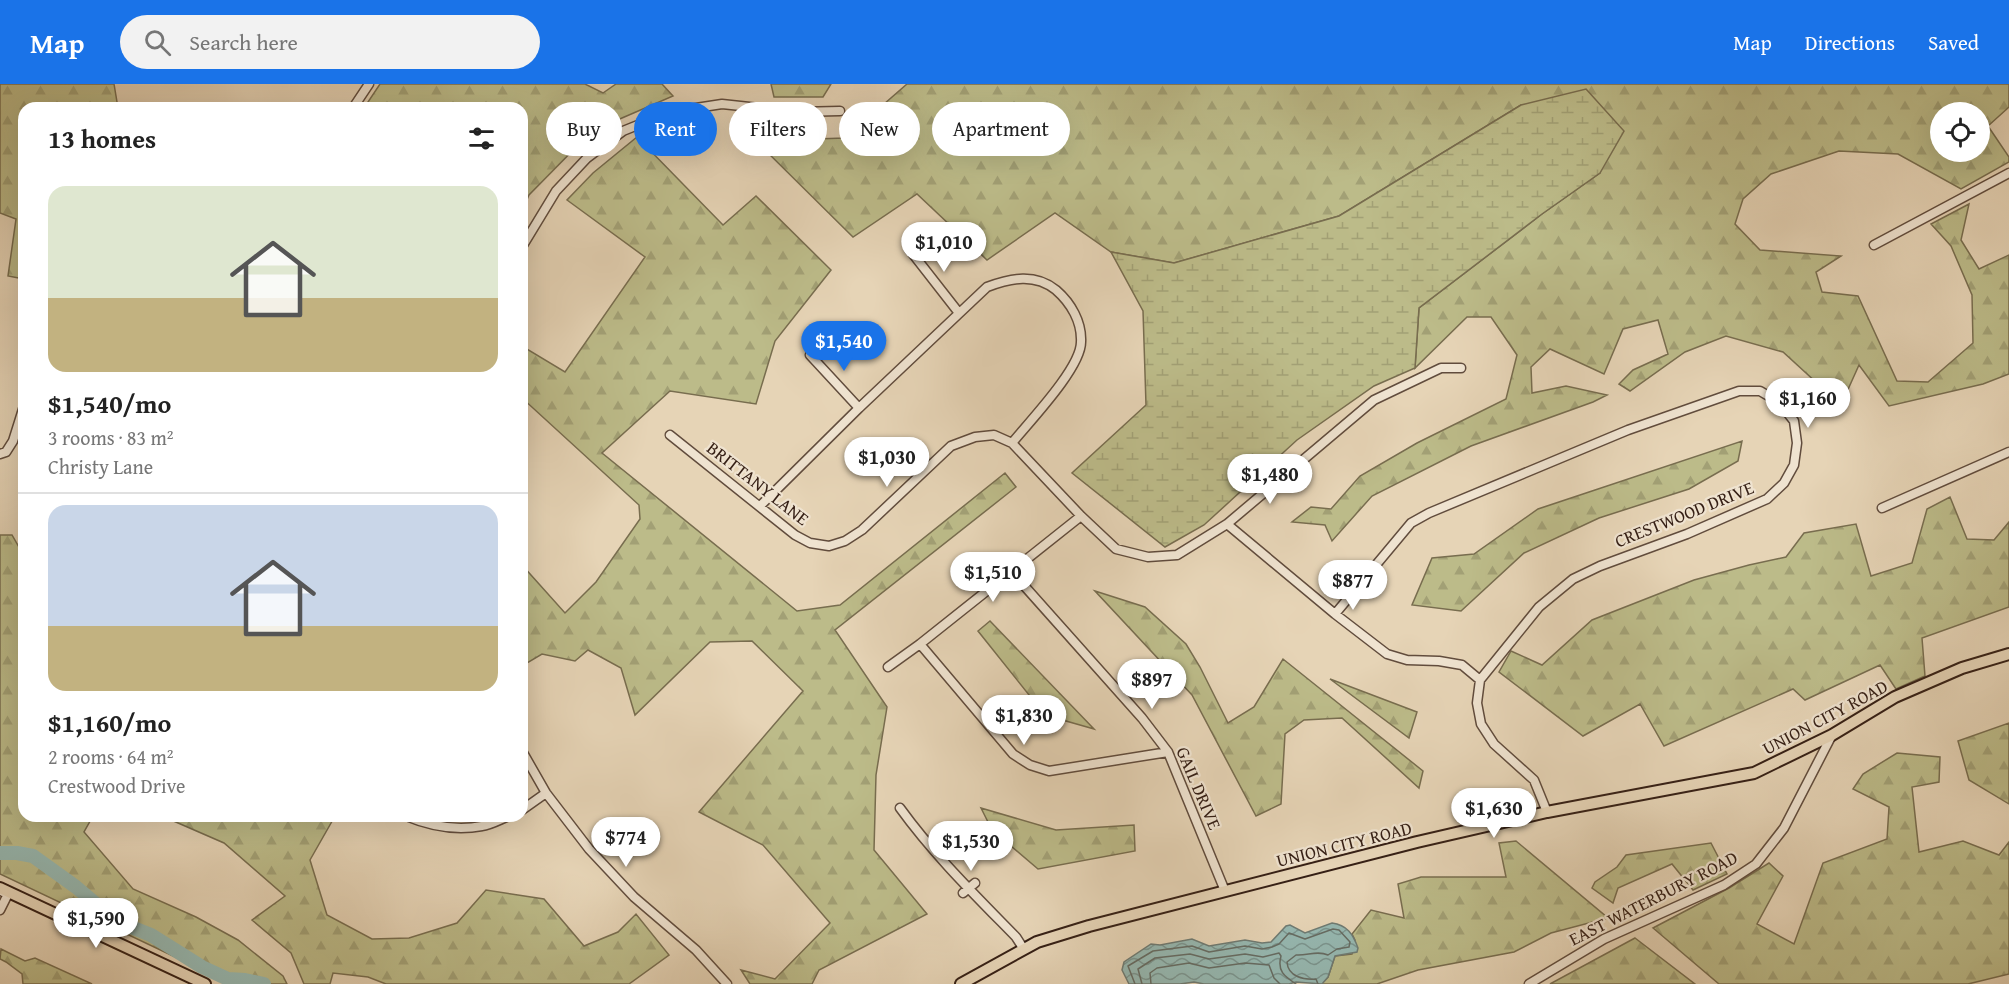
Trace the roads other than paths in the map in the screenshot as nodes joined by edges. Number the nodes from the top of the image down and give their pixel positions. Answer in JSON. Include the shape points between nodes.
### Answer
{"nodes":[{"id":1,"x":369,"y":84,"type":"edge"},
{"id":2,"x":357,"y":102,"type":"edge"},
{"id":3,"x":839,"y":111,"type":"edge"},
{"id":4,"x":2009,"y":173,"type":"edge"},
{"id":5,"x":528,"y":237,"type":"edge"},
{"id":6,"x":1874,"y":245,"type":"dead end"},
{"id":7,"x":909,"y":249,"type":"dead end"},
{"id":8,"x":958,"y":313,"type":"junction"},
{"id":9,"x":810,"y":355,"type":"dead end"},
{"id":10,"x":1461,"y":368,"type":"dead end"},
{"id":11,"x":859,"y":408,"type":"junction"},
{"id":12,"x":18,"y":425,"type":"edge"},
{"id":13,"x":670,"y":435,"type":"dead end"},
{"id":14,"x":1012,"y":443,"type":"junction"},
{"id":15,"x":2009,"y":452,"type":"edge"},
{"id":16,"x":0,"y":454,"type":"edge"},
{"id":17,"x":760,"y":506,"type":"junction"},
{"id":18,"x":1882,"y":508,"type":"dead end"},
{"id":19,"x":1081,"y":516,"type":"junction"},
{"id":20,"x":1227,"y":524,"type":"junction"},
{"id":21,"x":1011,"y":572,"type":"junction"},
{"id":22,"x":1335,"y":614,"type":"junction"},
{"id":23,"x":920,"y":644,"type":"junction"},
{"id":24,"x":2009,"y":654,"type":"edge"},
{"id":25,"x":888,"y":667,"type":"dead end"},
{"id":26,"x":1480,"y":680,"type":"junction"},
{"id":27,"x":1833,"y":735,"type":"junction"},
{"id":28,"x":1168,"y":752,"type":"junction"},
{"id":29,"x":528,"y":762,"type":"edge"},
{"id":30,"x":546,"y":793,"type":"junction"},
{"id":31,"x":528,"y":806,"type":"edge"},
{"id":32,"x":900,"y":808,"type":"dead end"},
{"id":33,"x":1547,"y":812,"type":"junction"},
{"id":34,"x":420,"y":822,"type":"edge"},
{"id":35,"x":493,"y":822,"type":"edge"},
{"id":36,"x":3,"y":891,"type":"edge"},
{"id":37,"x":1225,"y":891,"type":"junction"},
{"id":38,"x":0,"y":910,"type":"edge"},
{"id":39,"x":1023,"y":948,"type":"junction"},
{"id":40,"x":205,"y":984,"type":"edge"},
{"id":41,"x":727,"y":984,"type":"edge"},
{"id":42,"x":960,"y":984,"type":"edge"},
{"id":43,"x":1529,"y":984,"type":"edge"}],
"edges":[{"from":1,"to":2,"type":"street"},
{"from":3,"to":5,"type":"street","via":[[796,112],[722,104],[669,111],[623,131],[587,158],[556,191]]},
{"from":4,"to":6,"type":"street"},
{"from":7,"to":8,"type":"street"},
{"from":8,"to":11,"type":"street"},
{"from":8,"to":14,"type":"street","via":[[987,287],[1009,279],[1032,279],[1053,287],[1069,301],[1078,322],[1082,343],[1075,361],[1062,383]]},
{"from":9,"to":11,"type":"street"},
{"from":10,"to":20,"type":"street","via":[[1441,368],[1374,400]]},
{"from":11,"to":17,"type":"street"},
{"from":12,"to":16,"type":"street","via":[[13,441]]},
{"from":13,"to":17,"type":"street","name":"BRITTANY LANE"},
{"from":14,"to":17,"type":"street","name":"BRITTANY LANE","via":[[994,435],[951,446],[845,542],[829,546],[810,543]]},
{"from":14,"to":19,"type":"street"},
{"from":15,"to":18,"type":"street"},
{"from":19,"to":20,"type":"street","via":[[1116,549],[1148,558],[1177,555]]},
{"from":19,"to":21,"type":"street"},
{"from":20,"to":22,"type":"street"},
{"from":21,"to":23,"type":"street"},
{"from":21,"to":28,"type":"street","name":"GAIL DRIVE"},
{"from":22,"to":26,"type":"street","via":[[1387,654],[1407,660],[1462,665]]},
{"from":22,"to":26,"type":"street","name":"CRESTWOOD DRIVE","via":[[1411,523],[1429,513],[1719,396],[1760,391],[1779,402],[1794,421],[1797,443],[1794,465],[1784,483],[1767,499],[1573,579],[1539,607]]},
{"from":23,"to":25,"type":"street"},
{"from":23,"to":28,"type":"street","via":[[1013,754],[1030,765],[1049,771]]},
{"from":24,"to":27,"type":"main road","name":"UNION CITY ROAD","via":[[1962,668],[1895,697]]},
{"from":26,"to":33,"type":"street","via":[[1477,703],[1481,724],[1494,744],[1534,780]]},
{"from":27,"to":33,"type":"main road","name":"UNION CITY ROAD","via":[[1754,773]]},
{"from":27,"to":43,"type":"street","name":"EAST WATERBURY ROAD","via":[[1784,828],[1755,864],[1724,885],[1604,939]]},
{"from":28,"to":37,"type":"street","name":"GAIL DRIVE"},
{"from":29,"to":30,"type":"street"},
{"from":30,"to":31,"type":"street"},
{"from":30,"to":41,"type":"street","via":[[634,897],[696,950]]},
{"from":32,"to":39,"type":"street"},
{"from":33,"to":37,"type":"main road","name":"UNION CITY ROAD"},
{"from":34,"to":35,"type":"street","via":[[451,828]]},
{"from":36,"to":38,"type":"street"},
{"from":36,"to":40,"type":"main road"},
{"from":37,"to":39,"type":"main road","name":"UNION CITY ROAD","via":[[1089,926]]},
{"from":39,"to":42,"type":"main road","name":"UNION CITY ROAD"}]}
